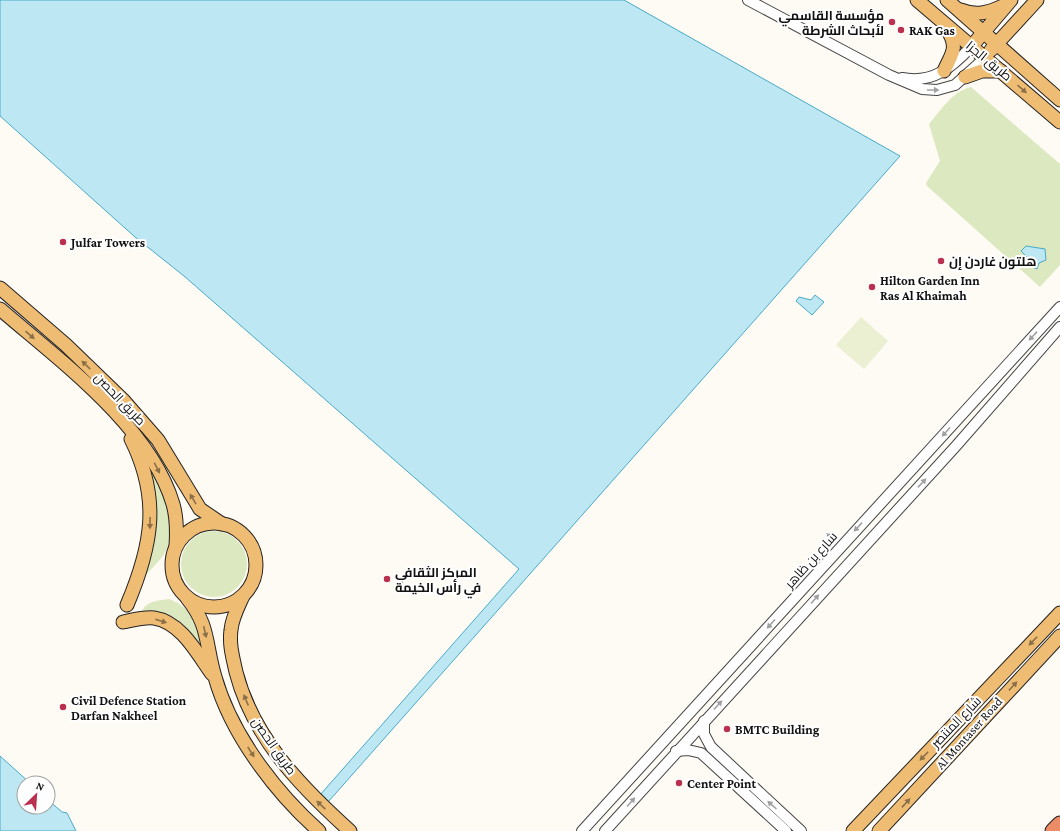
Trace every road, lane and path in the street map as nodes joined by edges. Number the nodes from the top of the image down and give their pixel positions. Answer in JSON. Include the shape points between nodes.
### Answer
{"nodes":[{"id":1,"x":748,"y":0,"type":"edge"},
{"id":2,"x":917,"y":0,"type":"edge"},
{"id":3,"x":1037,"y":0,"type":"edge"},
{"id":4,"x":1010,"y":2,"type":"edge"},
{"id":5,"x":950,"y":3,"type":"edge"},
{"id":6,"x":1023,"y":16,"type":"junction"},
{"id":7,"x":944,"y":24,"type":"junction"},
{"id":8,"x":983,"y":32,"type":"junction"},
{"id":9,"x":997,"y":44,"type":"junction"},
{"id":10,"x":971,"y":47,"type":"junction"},
{"id":11,"x":985,"y":58,"type":"junction"},
{"id":12,"x":1026,"y":69,"type":"junction"},
{"id":13,"x":944,"y":71,"type":"junction"},
{"id":14,"x":1001,"y":71,"type":"junction"},
{"id":15,"x":889,"y":75,"type":"junction"},
{"id":16,"x":965,"y":77,"type":"junction"},
{"id":17,"x":951,"y":87,"type":"junction"},
{"id":18,"x":1060,"y":100,"type":"edge"},
{"id":19,"x":1060,"y":122,"type":"edge"},
{"id":20,"x":0,"y":288,"type":"edge"},
{"id":21,"x":0,"y":309,"type":"edge"},
{"id":22,"x":1059,"y":309,"type":"edge"},
{"id":23,"x":1060,"y":322,"type":"edge"},
{"id":24,"x":1060,"y":327,"type":"edge"},
{"id":25,"x":1034,"y":356,"type":"junction"},
{"id":26,"x":112,"y":409,"type":"junction"},
{"id":27,"x":926,"y":453,"type":"junction"},
{"id":28,"x":909,"y":497,"type":"junction"},
{"id":29,"x":222,"y":524,"type":"junction"},
{"id":30,"x":176,"y":546,"type":"junction"},
{"id":31,"x":243,"y":596,"type":"junction"},
{"id":32,"x":187,"y":598,"type":"junction"},
{"id":33,"x":127,"y":605,"type":"dead end"},
{"id":34,"x":1060,"y":613,"type":"edge"},
{"id":35,"x":123,"y":622,"type":"dead end"},
{"id":36,"x":1060,"y":636,"type":"edge"},
{"id":37,"x":215,"y":677,"type":"junction"},
{"id":38,"x":704,"y":721,"type":"junction"},
{"id":39,"x":711,"y":747,"type":"junction"},
{"id":40,"x":676,"y":752,"type":"junction"},
{"id":41,"x":700,"y":754,"type":"junction"},
{"id":42,"x":623,"y":787,"type":"junction"},
{"id":43,"x":616,"y":818,"type":"junction"},
{"id":44,"x":1060,"y":824,"type":"edge"},
{"id":45,"x":319,"y":831,"type":"edge"},
{"id":46,"x":350,"y":831,"type":"edge"},
{"id":47,"x":582,"y":831,"type":"edge"},
{"id":48,"x":605,"y":831,"type":"edge"},
{"id":49,"x":786,"y":831,"type":"edge"},
{"id":50,"x":801,"y":831,"type":"edge"},
{"id":51,"x":853,"y":831,"type":"edge"},
{"id":52,"x":879,"y":831,"type":"edge"},
{"id":53,"x":1053,"y":831,"type":"edge"}],
"edges":[{"from":1,"to":15,"type":"street"},
{"from":2,"to":7,"type":"main road","name":"طريق الجزا"},
{"from":3,"to":6,"type":"main road"},
{"from":4,"to":5,"type":"main road","via":[[983,13],[970,13]]},
{"from":4,"to":8,"type":"main road"},
{"from":5,"to":8,"type":"main road","name":"طريق الجزا"},
{"from":6,"to":9,"type":"main road"},
{"from":6,"to":12,"type":"main road","via":[[1012,42],[1015,53]]},
{"from":7,"to":10,"type":"main road","name":"طريق الجزا"},
{"from":7,"to":13,"type":"main road","via":[[954,44]]},
{"from":8,"to":9,"type":"main road","name":"طريق الجزا"},
{"from":8,"to":10,"type":"main road"},
{"from":9,"to":11,"type":"main road"},
{"from":9,"to":12,"type":"main road","name":"طريق الجزا"},
{"from":10,"to":11,"type":"main road","name":"طريق الجزا"},
{"from":10,"to":13,"type":"street"},
{"from":11,"to":14,"type":"main road","name":"طريق الجزا"},
{"from":11,"to":16,"type":"street"},
{"from":12,"to":18,"type":"main road","name":"طريق الجزا"},
{"from":13,"to":15,"type":"street","via":[[920,79]]},
{"from":13,"to":17,"type":"street"},
{"from":14,"to":16,"type":"main road","via":[[982,71]]},
{"from":14,"to":19,"type":"main road","name":"طريق الجزا","one_way":true},
{"from":15,"to":17,"type":"street","one_way":true,"via":[[922,89],[937,90]]},
{"from":16,"to":17,"type":"street"},
{"from":29,"to":20,"type":"main road","name":"طريق الحصن","one_way":true,"via":[[200,509],[158,440],[124,401],[66,345]]},
{"from":21,"to":26,"type":"main road","name":"طريق الحصن","one_way":true},
{"from":22,"to":27,"type":"street","name":"شارع بن ظاهر","one_way":true},
{"from":23,"to":25,"type":"street"},
{"from":24,"to":25,"type":"street"},
{"from":28,"to":25,"type":"street","one_way":true,"via":[[988,411]]},
{"from":26,"to":30,"type":"main road","name":"طريق الحصن","one_way":true,"via":[[142,444],[165,484],[177,524]]},
{"from":26,"to":33,"type":"main road","one_way":true,"via":[[127,430],[138,453],[150,503],[146,554]]},
{"from":27,"to":28,"type":"street","via":[[903,487],[902,491]]},
{"from":27,"to":42,"type":"street","name":"شارع بن ظاهر","one_way":true},
{"from":38,"to":28,"type":"street","one_way":true},
{"from":29,"to":30,"type":"main road","via":[[208,523],[195,527],[184,535]]},
{"from":29,"to":31,"type":"main road","via":[[242,533],[256,558],[256,572]]},
{"from":30,"to":32,"type":"main road","via":[[171,565],[172,575],[176,585]]},
{"from":31,"to":32,"type":"main road","via":[[232,604],[219,607],[205,606]]},
{"from":46,"to":31,"type":"main road","name":"طريق الحصن","one_way":true,"via":[[318,802],[291,772],[254,720],[240,687],[230,648],[232,624]]},
{"from":32,"to":37,"type":"main road","name":"طريق الحصن","one_way":true,"via":[[202,619]]},
{"from":34,"to":51,"type":"main road","name":"شارع المنتصر","one_way":true},
{"from":35,"to":37,"type":"main road","one_way":true,"via":[[152,618],[165,621],[181,634]]},
{"from":52,"to":36,"type":"main road","name":"Al Montaser Road","one_way":true},
{"from":37,"to":45,"type":"main road","name":"طريق الحصن","one_way":true,"via":[[235,723],[263,769],[281,793]]},
{"from":38,"to":39,"type":"street","via":[[704,734]]},
{"from":38,"to":40,"type":"street"},
{"from":39,"to":41,"type":"street","via":[[703,747]]},
{"from":50,"to":39,"type":"street","one_way":true},
{"from":40,"to":41,"type":"street","via":[[688,750]]},
{"from":43,"to":40,"type":"street","one_way":true},
{"from":41,"to":49,"type":"street"},
{"from":42,"to":43,"type":"street","via":[[602,817],[607,822]]},
{"from":42,"to":47,"type":"street","name":"شارع بن ظاهر"},
{"from":43,"to":48,"type":"street"},
{"from":44,"to":53,"type":"highway"}]}
